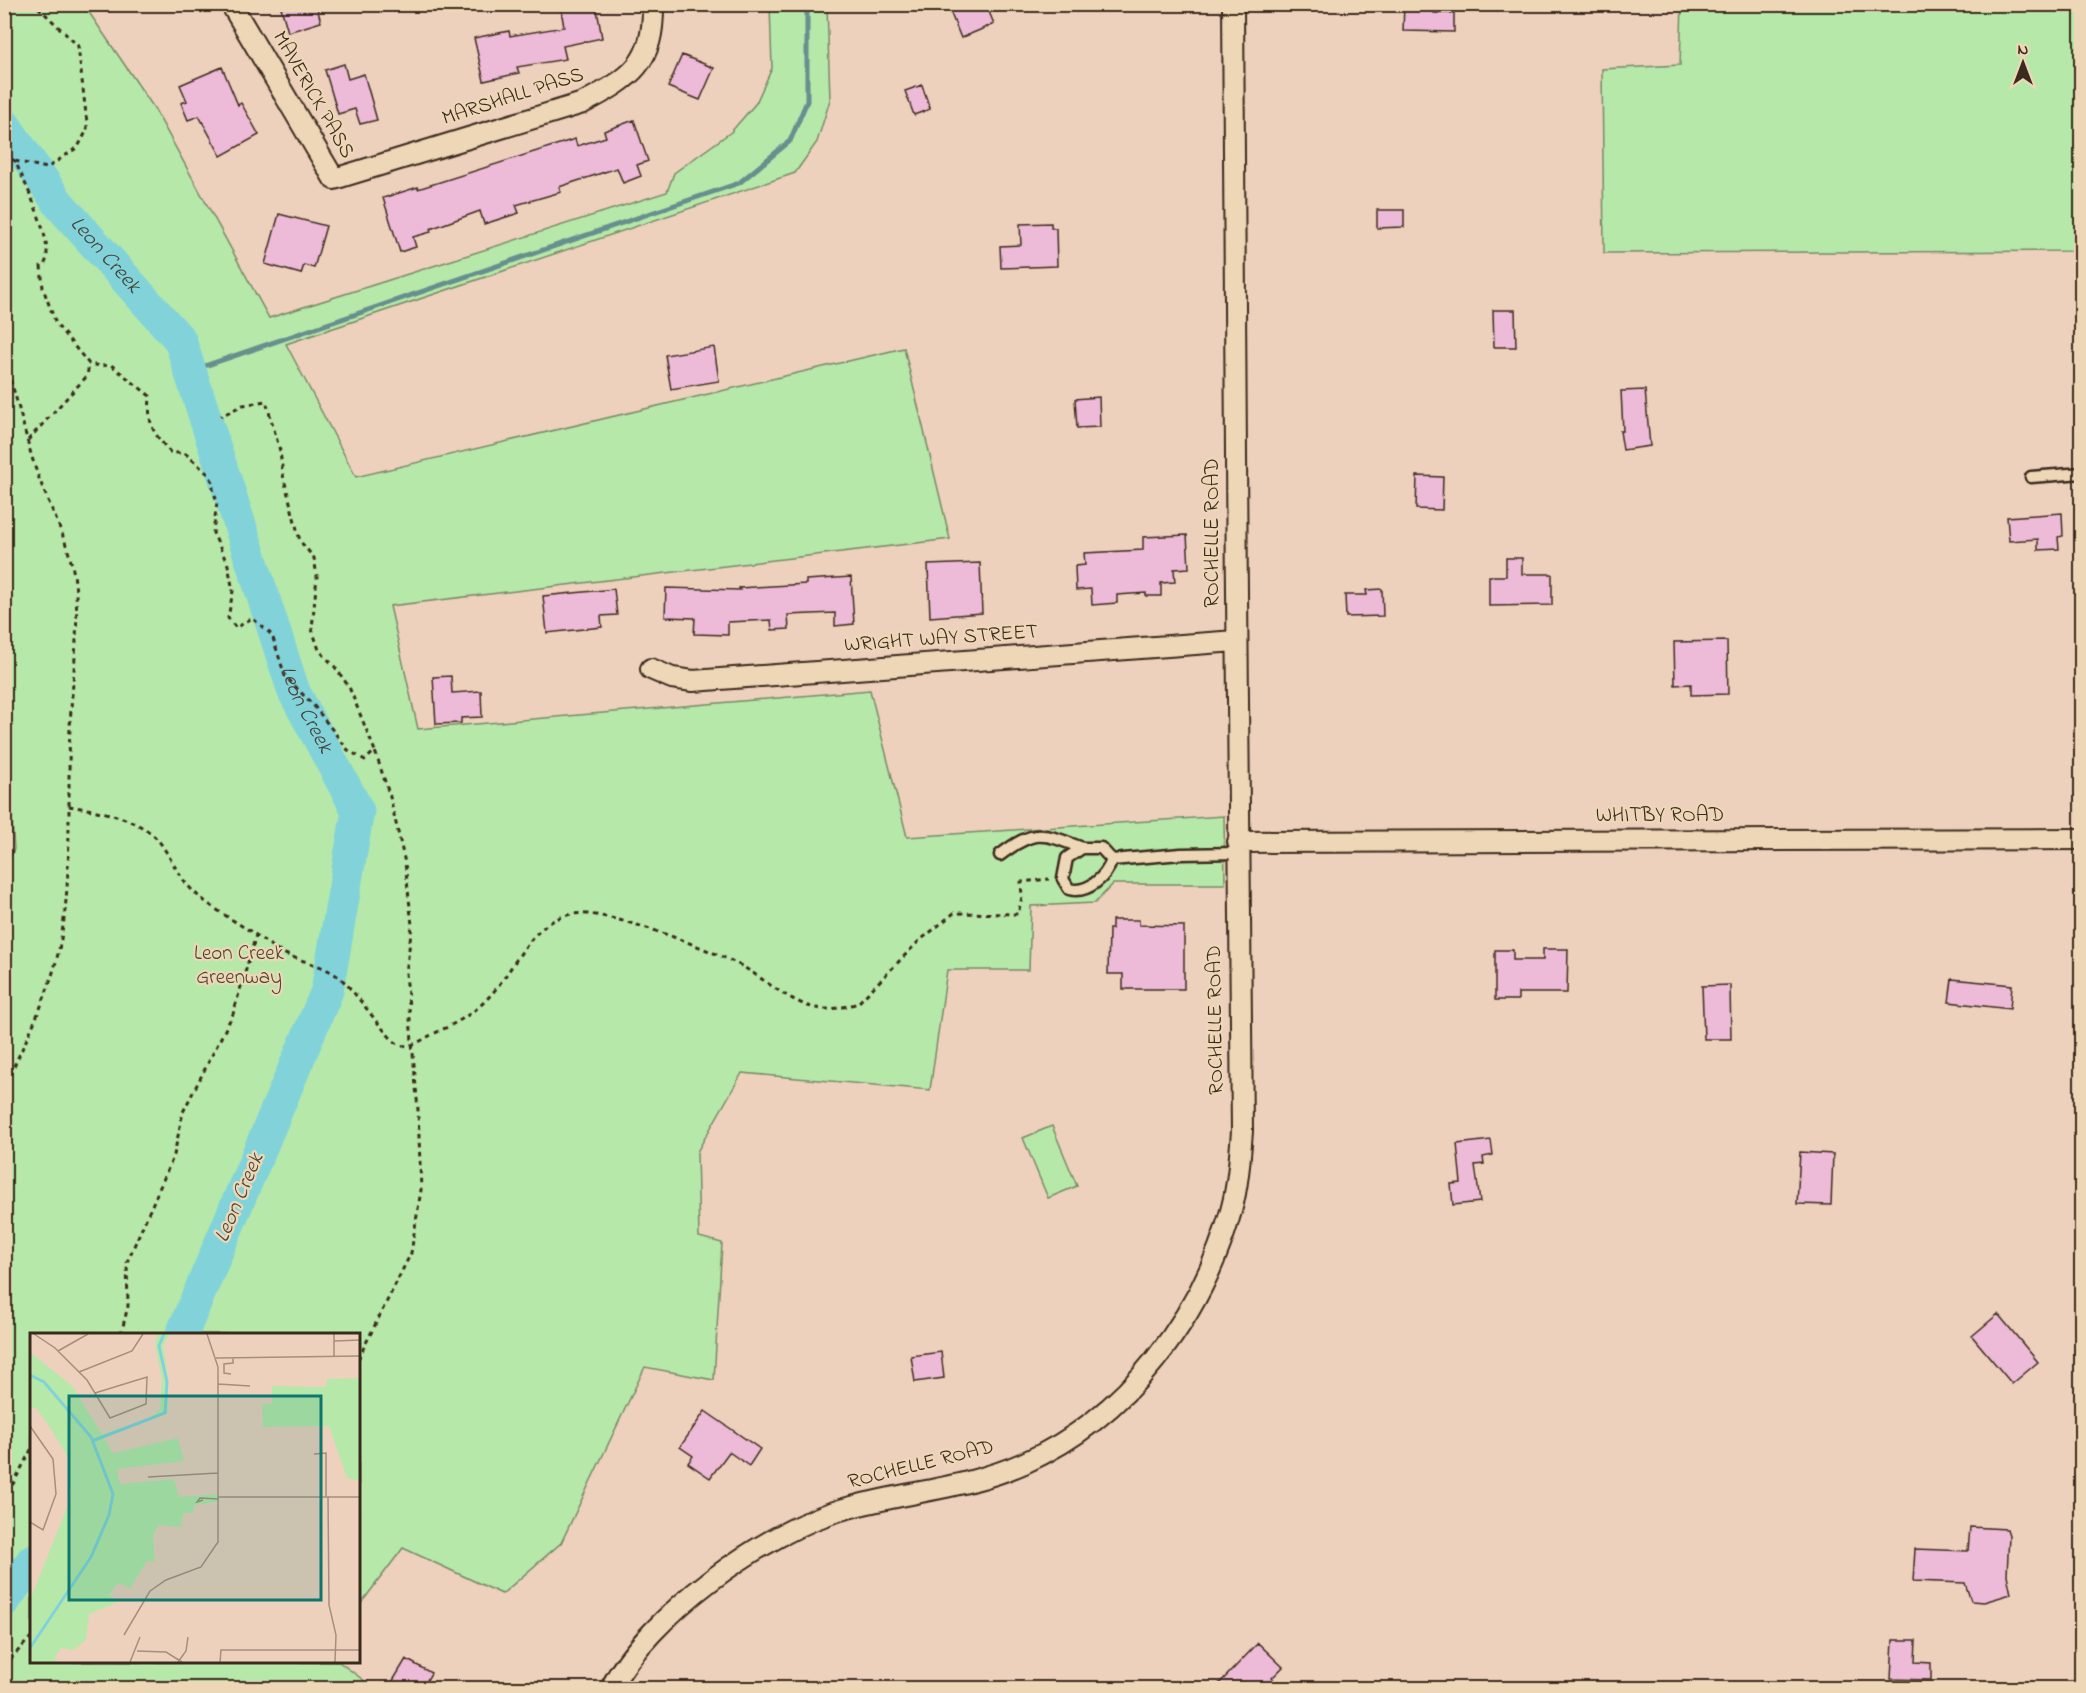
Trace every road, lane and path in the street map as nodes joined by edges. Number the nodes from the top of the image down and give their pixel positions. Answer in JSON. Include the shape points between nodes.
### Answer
{"nodes":[{"id":1,"x":35,"y":4,"type":"edge"},
{"id":2,"x":231,"y":4,"type":"edge"},
{"id":3,"x":654,"y":4,"type":"edge"},
{"id":4,"x":1233,"y":4,"type":"edge"},
{"id":5,"x":4,"y":155,"type":"edge"},
{"id":6,"x":15,"y":161,"type":"junction"},
{"id":7,"x":334,"y":179,"type":"joint"},
{"id":8,"x":4,"y":363,"type":"edge"},
{"id":9,"x":89,"y":364,"type":"junction"},
{"id":10,"x":221,"y":416,"type":"dead end"},
{"id":11,"x":27,"y":441,"type":"junction"},
{"id":12,"x":2082,"y":473,"type":"edge"},
{"id":13,"x":2031,"y":477,"type":"dead end"},
{"id":14,"x":1236,"y":641,"type":"junction"},
{"id":15,"x":651,"y":669,"type":"dead end"},
{"id":16,"x":375,"y":751,"type":"junction"},
{"id":17,"x":69,"y":806,"type":"junction"},
{"id":18,"x":2082,"y":839,"type":"edge"},
{"id":19,"x":1238,"y":847,"type":"junction"},
{"id":20,"x":1083,"y":848,"type":"junction"},
{"id":21,"x":1000,"y":855,"type":"dead end"},
{"id":22,"x":1112,"y":860,"type":"junction"},
{"id":23,"x":1063,"y":879,"type":"junction"},
{"id":24,"x":256,"y":935,"type":"junction"},
{"id":25,"x":412,"y":1045,"type":"junction"},
{"id":26,"x":4,"y":1087,"type":"edge"},
{"id":27,"x":121,"y":1333,"type":"edge"},
{"id":28,"x":360,"y":1355,"type":"edge"},
{"id":29,"x":30,"y":1452,"type":"edge"},
{"id":30,"x":4,"y":1501,"type":"edge"},
{"id":31,"x":30,"y":1638,"type":"edge"},
{"id":32,"x":4,"y":1666,"type":"edge"},
{"id":33,"x":611,"y":1689,"type":"edge"}],
"edges":[{"from":1,"to":6,"type":"path","via":[[78,46],[87,130],[78,147],[47,168]]},
{"from":2,"to":7,"type":"street","name":"MAVERICK PASS"},
{"from":3,"to":7,"type":"street","name":"MARSHALL PASS","via":[[649,47],[637,67],[619,84],[583,103]]},
{"from":4,"to":14,"type":"street","name":"ROCHELLE ROAD"},
{"from":5,"to":6,"type":"path"},
{"from":6,"to":9,"type":"path","via":[[46,235],[47,261],[41,266],[43,288],[56,324]]},
{"from":8,"to":11,"type":"path"},
{"from":9,"to":11,"type":"path","via":[[87,376]]},
{"from":9,"to":16,"type":"path","via":[[111,365],[150,396],[154,433],[170,452],[186,454],[213,482],[217,502],[213,532],[228,565],[233,591],[228,618],[236,628],[252,618],[272,635],[285,676],[348,750],[365,759]]},
{"from":10,"to":16,"type":"path","via":[[243,405],[266,401],[300,541],[314,558],[317,576],[312,628],[319,650],[349,687]]},
{"from":11,"to":17,"type":"path","via":[[69,553],[75,582],[77,635]]},
{"from":12,"to":13,"type":"lane"},
{"from":14,"to":15,"type":"street","name":"WRIGHT WAY STREET","via":[[693,681]]},
{"from":14,"to":19,"type":"street","name":"ROCHELLE ROAD"},
{"from":16,"to":25,"type":"path","via":[[405,863],[412,926],[406,974]]},
{"from":17,"to":24,"type":"path","via":[[125,818],[149,833],[162,845],[180,878],[195,893]]},
{"from":17,"to":26,"type":"path","via":[[61,939],[50,984]]},
{"from":18,"to":19,"type":"street","name":"WHITBY ROAD"},
{"from":19,"to":22,"type":"lane"},
{"from":19,"to":33,"type":"street","name":"ROCHELLE ROAD","via":[[1242,1131],[1239,1166],[1232,1209],[1218,1251],[1179,1328],[1125,1393],[1091,1424],[1054,1448],[1023,1463],[950,1487],[843,1509],[770,1541],[666,1619],[637,1650]]},
{"from":20,"to":21,"type":"lane","via":[[1050,835],[1034,836]]},
{"from":20,"to":22,"type":"lane","via":[[1101,848]]},
{"from":20,"to":23,"type":"lane","via":[[1067,858]]},
{"from":22,"to":23,"type":"lane","via":[[1108,872],[1079,891],[1070,889]]},
{"from":23,"to":25,"type":"path","via":[[1021,882],[1018,914],[954,913],[918,942],[858,1003],[845,1008],[815,1008],[743,967],[643,927],[574,914],[552,920],[541,928],[508,975],[468,1017]]},
{"from":24,"to":25,"type":"path","via":[[283,953],[340,978],[390,1038],[400,1045]]},
{"from":24,"to":27,"type":"path","via":[[232,1014],[183,1112],[174,1155],[127,1262],[128,1306]]},
{"from":25,"to":28,"type":"path","via":[[421,1190],[411,1253]]},
{"from":29,"to":30,"type":"path"},
{"from":31,"to":32,"type":"path"}]}
